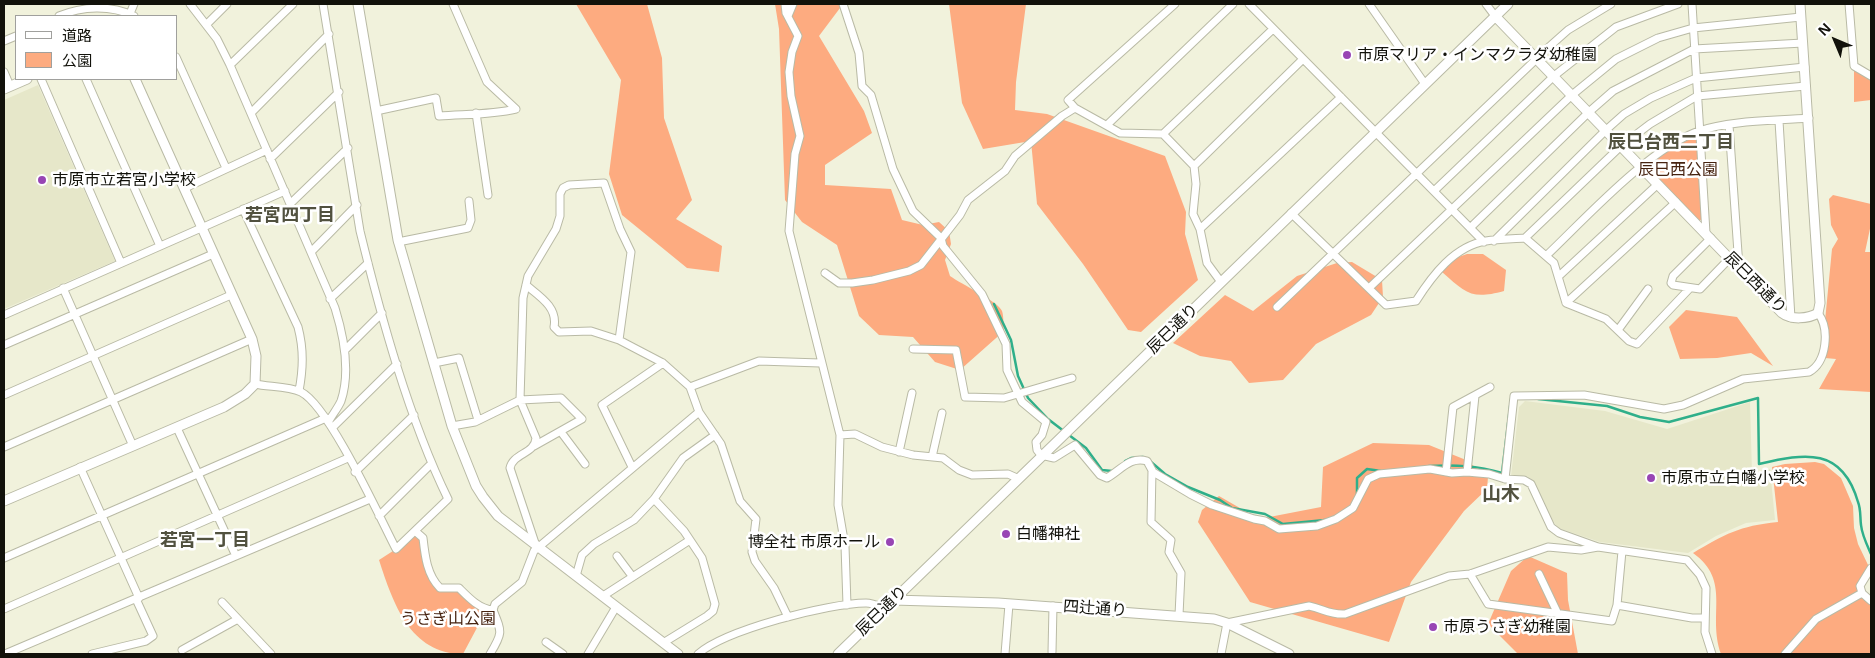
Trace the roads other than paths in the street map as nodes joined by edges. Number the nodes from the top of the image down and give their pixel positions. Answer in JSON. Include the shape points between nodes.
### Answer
{"nodes":[{"id":1,"x":190,"y":4,"type":"edge"},
{"id":2,"x":227,"y":4,"type":"edge"},
{"id":3,"x":293,"y":4,"type":"edge"},
{"id":4,"x":323,"y":4,"type":"edge"},
{"id":5,"x":358,"y":4,"type":"edge"},
{"id":6,"x":453,"y":4,"type":"edge"},
{"id":7,"x":785,"y":4,"type":"edge"},
{"id":8,"x":793,"y":4,"type":"edge"},
{"id":9,"x":844,"y":4,"type":"edge"},
{"id":10,"x":1176,"y":4,"type":"edge"},
{"id":11,"x":1234,"y":4,"type":"edge"},
{"id":12,"x":1249,"y":4,"type":"edge"},
{"id":13,"x":1370,"y":4,"type":"edge"},
{"id":14,"x":1486,"y":4,"type":"edge"},
{"id":15,"x":1508,"y":4,"type":"edge"},
{"id":16,"x":1608,"y":4,"type":"edge"},
{"id":17,"x":1678,"y":4,"type":"edge"},
{"id":18,"x":1692,"y":4,"type":"edge"},
{"id":19,"x":1800,"y":4,"type":"edge"},
{"id":20,"x":1849,"y":4,"type":"edge"},
{"id":21,"x":62,"y":15,"type":"edge"},
{"id":22,"x":127,"y":15,"type":"edge"},
{"id":23,"x":788,"y":16,"type":"junction"},
{"id":24,"x":1495,"y":16,"type":"junction"},
{"id":25,"x":1801,"y":17,"type":"junction"},
{"id":26,"x":207,"y":24,"type":"junction"},
{"id":27,"x":1693,"y":28,"type":"junction"},
{"id":28,"x":1273,"y":29,"type":"junction"},
{"id":29,"x":329,"y":34,"type":"junction"},
{"id":30,"x":1803,"y":43,"type":"junction"},
{"id":31,"x":1694,"y":49,"type":"junction"},
{"id":32,"x":1303,"y":59,"type":"junction"},
{"id":33,"x":1537,"y":59,"type":"junction"},
{"id":34,"x":178,"y":61,"type":"edge"},
{"id":35,"x":230,"y":65,"type":"junction"},
{"id":36,"x":1805,"y":67,"type":"junction"},
{"id":37,"x":4,"y":72,"type":"edge"},
{"id":38,"x":1554,"y":76,"type":"junction"},
{"id":39,"x":1871,"y":76,"type":"edge"},
{"id":40,"x":1696,"y":78,"type":"junction"},
{"id":41,"x":25,"y":80,"type":"edge"},
{"id":42,"x":41,"y":80,"type":"edge"},
{"id":43,"x":86,"y":80,"type":"edge"},
{"id":44,"x":135,"y":80,"type":"edge"},
{"id":45,"x":1425,"y":84,"type":"junction"},
{"id":46,"x":1806,"y":86,"type":"junction"},
{"id":47,"x":7,"y":88,"type":"edge"},
{"id":48,"x":339,"y":92,"type":"junction"},
{"id":49,"x":1572,"y":95,"type":"junction"},
{"id":50,"x":1697,"y":96,"type":"junction"},
{"id":51,"x":1341,"y":97,"type":"junction"},
{"id":52,"x":1075,"y":108,"type":"junction"},
{"id":53,"x":376,"y":111,"type":"junction"},
{"id":54,"x":1588,"y":112,"type":"junction"},
{"id":55,"x":251,"y":113,"type":"junction"},
{"id":56,"x":476,"y":113,"type":"junction"},
{"id":57,"x":1809,"y":118,"type":"junction"},
{"id":58,"x":1778,"y":121,"type":"junction"},
{"id":59,"x":1108,"y":124,"type":"junction"},
{"id":60,"x":1728,"y":125,"type":"junction"},
{"id":61,"x":1606,"y":130,"type":"junction"},
{"id":62,"x":1699,"y":131,"type":"junction"},
{"id":63,"x":1376,"y":132,"type":"junction"},
{"id":64,"x":1163,"y":134,"type":"junction"},
{"id":65,"x":1621,"y":146,"type":"junction"},
{"id":66,"x":348,"y":148,"type":"junction"},
{"id":67,"x":267,"y":150,"type":"junction"},
{"id":68,"x":270,"y":159,"type":"junction"},
{"id":69,"x":1194,"y":166,"type":"junction"},
{"id":70,"x":1641,"y":167,"type":"junction"},
{"id":71,"x":226,"y":168,"type":"junction"},
{"id":72,"x":1417,"y":174,"type":"junction"},
{"id":73,"x":1658,"y":184,"type":"junction"},
{"id":74,"x":185,"y":188,"type":"junction"},
{"id":75,"x":285,"y":191,"type":"junction"},
{"id":76,"x":1434,"y":191,"type":"junction"},
{"id":77,"x":488,"y":194,"type":"dead end"},
{"id":78,"x":469,"y":201,"type":"dead end"},
{"id":79,"x":1676,"y":202,"type":"junction"},
{"id":80,"x":290,"y":204,"type":"junction"},
{"id":81,"x":357,"y":205,"type":"junction"},
{"id":82,"x":243,"y":209,"type":"junction"},
{"id":83,"x":1452,"y":209,"type":"junction"},
{"id":84,"x":1290,"y":213,"type":"junction"},
{"id":85,"x":201,"y":227,"type":"junction"},
{"id":86,"x":1470,"y":228,"type":"junction"},
{"id":87,"x":1200,"y":229,"type":"junction"},
{"id":88,"x":1708,"y":236,"type":"junction"},
{"id":89,"x":941,"y":238,"type":"junction"},
{"id":90,"x":1525,"y":238,"type":"junction"},
{"id":91,"x":1494,"y":241,"type":"junction"},
{"id":92,"x":398,"y":242,"type":"junction"},
{"id":93,"x":1484,"y":242,"type":"junction"},
{"id":94,"x":160,"y":246,"type":"junction"},
{"id":95,"x":311,"y":252,"type":"junction"},
{"id":96,"x":213,"y":254,"type":"junction"},
{"id":97,"x":1332,"y":255,"type":"junction"},
{"id":98,"x":1546,"y":256,"type":"junction"},
{"id":99,"x":1730,"y":258,"type":"junction"},
{"id":100,"x":121,"y":263,"type":"junction"},
{"id":101,"x":368,"y":263,"type":"junction"},
{"id":102,"x":1738,"y":267,"type":"junction"},
{"id":103,"x":825,"y":273,"type":"dead end"},
{"id":104,"x":1559,"y":276,"type":"junction"},
{"id":105,"x":1221,"y":282,"type":"junction"},
{"id":106,"x":526,"y":285,"type":"junction"},
{"id":107,"x":63,"y":288,"type":"junction"},
{"id":108,"x":1369,"y":288,"type":"junction"},
{"id":109,"x":1690,"y":288,"type":"junction"},
{"id":110,"x":1648,"y":289,"type":"dead end"},
{"id":111,"x":231,"y":295,"type":"junction"},
{"id":112,"x":330,"y":299,"type":"junction"},
{"id":113,"x":1566,"y":303,"type":"junction"},
{"id":114,"x":1277,"y":307,"type":"dead end"},
{"id":115,"x":382,"y":312,"type":"junction"},
{"id":116,"x":1818,"y":313,"type":"junction"},
{"id":117,"x":74,"y":314,"type":"junction"},
{"id":118,"x":4,"y":315,"type":"edge"},
{"id":119,"x":1791,"y":318,"type":"junction"},
{"id":120,"x":1618,"y":330,"type":"junction"},
{"id":121,"x":252,"y":339,"type":"junction"},
{"id":122,"x":619,"y":340,"type":"junction"},
{"id":123,"x":4,"y":345,"type":"edge"},
{"id":124,"x":913,"y":348,"type":"dead end"},
{"id":125,"x":345,"y":350,"type":"junction"},
{"id":126,"x":93,"y":356,"type":"junction"},
{"id":127,"x":434,"y":363,"type":"junction"},
{"id":128,"x":663,"y":363,"type":"junction"},
{"id":129,"x":820,"y":363,"type":"junction"},
{"id":130,"x":398,"y":364,"type":"junction"},
{"id":131,"x":1072,"y":378,"type":"dead end"},
{"id":132,"x":255,"y":384,"type":"junction"},
{"id":133,"x":690,"y":387,"type":"junction"},
{"id":134,"x":1490,"y":387,"type":"dead end"},
{"id":135,"x":299,"y":391,"type":"junction"},
{"id":136,"x":912,"y":393,"type":"dead end"},
{"id":137,"x":1018,"y":394,"type":"junction"},
{"id":138,"x":4,"y":395,"type":"edge"},
{"id":139,"x":1475,"y":396,"type":"junction"},
{"id":140,"x":112,"y":400,"type":"junction"},
{"id":141,"x":520,"y":400,"type":"junction"},
{"id":142,"x":699,"y":412,"type":"junction"},
{"id":143,"x":942,"y":413,"type":"dead end"},
{"id":144,"x":414,"y":415,"type":"junction"},
{"id":145,"x":478,"y":420,"type":"junction"},
{"id":146,"x":329,"y":422,"type":"junction"},
{"id":147,"x":452,"y":426,"type":"junction"},
{"id":148,"x":177,"y":428,"type":"junction"},
{"id":149,"x":561,"y":432,"type":"junction"},
{"id":150,"x":715,"y":435,"type":"junction"},
{"id":151,"x":840,"y":435,"type":"junction"},
{"id":152,"x":133,"y":446,"type":"junction"},
{"id":153,"x":534,"y":446,"type":"junction"},
{"id":154,"x":4,"y":447,"type":"edge"},
{"id":155,"x":899,"y":452,"type":"junction"},
{"id":156,"x":1041,"y":455,"type":"junction"},
{"id":157,"x":932,"y":457,"type":"junction"},
{"id":158,"x":348,"y":458,"type":"junction"},
{"id":159,"x":431,"y":464,"type":"junction"},
{"id":160,"x":584,"y":464,"type":"dead end"},
{"id":161,"x":80,"y":467,"type":"junction"},
{"id":162,"x":632,"y":467,"type":"junction"},
{"id":163,"x":1152,"y":470,"type":"junction"},
{"id":164,"x":355,"y":472,"type":"junction"},
{"id":165,"x":1446,"y":472,"type":"junction"},
{"id":166,"x":1467,"y":472,"type":"junction"},
{"id":167,"x":198,"y":474,"type":"junction"},
{"id":168,"x":1017,"y":478,"type":"junction"},
{"id":169,"x":1505,"y":479,"type":"junction"},
{"id":170,"x":654,"y":499,"type":"junction"},
{"id":171,"x":370,"y":500,"type":"junction"},
{"id":172,"x":4,"y":501,"type":"edge"},
{"id":173,"x":102,"y":516,"type":"junction"},
{"id":174,"x":217,"y":516,"type":"junction"},
{"id":175,"x":379,"y":516,"type":"junction"},
{"id":176,"x":415,"y":531,"type":"junction"},
{"id":177,"x":690,"y":540,"type":"junction"},
{"id":178,"x":538,"y":547,"type":"junction"},
{"id":179,"x":1598,"y":547,"type":"junction"},
{"id":180,"x":1622,"y":551,"type":"junction"},
{"id":181,"x":236,"y":556,"type":"junction"},
{"id":182,"x":616,"y":556,"type":"dead end"},
{"id":183,"x":4,"y":558,"type":"edge"},
{"id":184,"x":121,"y":558,"type":"junction"},
{"id":185,"x":1871,"y":568,"type":"edge"},
{"id":186,"x":1470,"y":574,"type":"junction"},
{"id":187,"x":1538,"y":574,"type":"dead end"},
{"id":188,"x":576,"y":576,"type":"junction"},
{"id":189,"x":632,"y":576,"type":"junction"},
{"id":190,"x":1862,"y":593,"type":"junction"},
{"id":191,"x":603,"y":596,"type":"junction"},
{"id":192,"x":138,"y":598,"type":"junction"},
{"id":193,"x":893,"y":600,"type":"junction"},
{"id":194,"x":1871,"y":601,"type":"edge"},
{"id":195,"x":222,"y":602,"type":"dead end"},
{"id":196,"x":1009,"y":604,"type":"junction"},
{"id":197,"x":847,"y":605,"type":"junction"},
{"id":198,"x":1617,"y":605,"type":"junction"},
{"id":199,"x":1053,"y":606,"type":"junction"},
{"id":200,"x":616,"y":607,"type":"junction"},
{"id":201,"x":884,"y":608,"type":"junction"},
{"id":202,"x":4,"y":609,"type":"edge"},
{"id":203,"x":493,"y":610,"type":"junction"},
{"id":204,"x":1558,"y":614,"type":"junction"},
{"id":205,"x":1179,"y":615,"type":"junction"},
{"id":206,"x":788,"y":617,"type":"junction"},
{"id":207,"x":1705,"y":618,"type":"junction"},
{"id":208,"x":238,"y":619,"type":"junction"},
{"id":209,"x":1227,"y":623,"type":"junction"},
{"id":210,"x":546,"y":642,"type":"dead end"},
{"id":211,"x":663,"y":643,"type":"junction"},
{"id":212,"x":182,"y":650,"type":"dead end"},
{"id":213,"x":1052,"y":652,"type":"dead end"},
{"id":214,"x":6,"y":654,"type":"edge"},
{"id":215,"x":92,"y":654,"type":"edge"},
{"id":216,"x":271,"y":654,"type":"edge"},
{"id":217,"x":490,"y":654,"type":"edge"},
{"id":218,"x":563,"y":654,"type":"edge"},
{"id":219,"x":588,"y":654,"type":"edge"},
{"id":220,"x":678,"y":654,"type":"edge"},
{"id":221,"x":698,"y":654,"type":"edge"},
{"id":222,"x":838,"y":654,"type":"edge"},
{"id":223,"x":1005,"y":654,"type":"edge"},
{"id":224,"x":1221,"y":654,"type":"edge"},
{"id":225,"x":1289,"y":654,"type":"edge"},
{"id":226,"x":1712,"y":654,"type":"edge"},
{"id":227,"x":1785,"y":654,"type":"edge"}],
"edges":[{"from":1,"to":26,"type":"street"},
{"from":2,"to":26,"type":"street"},
{"from":3,"to":35,"type":"street"},
{"from":4,"to":29,"type":"street"},
{"from":5,"to":53,"type":"street"},
{"from":6,"to":56,"type":"street","via":[[487,82],[516,109],[495,114]]},
{"from":7,"to":23,"type":"street"},
{"from":8,"to":23,"type":"street"},
{"from":9,"to":89,"type":"street","via":[[859,53],[862,86],[871,95],[893,169],[914,211]]},
{"from":10,"to":52,"type":"street","via":[[1068,100]]},
{"from":11,"to":59,"type":"street"},
{"from":12,"to":28,"type":"street"},
{"from":13,"to":45,"type":"street"},
{"from":14,"to":24,"type":"street","name":"辰巳西通り"},
{"from":15,"to":24,"type":"street","name":"辰巳通り"},
{"from":16,"to":33,"type":"street","via":[[1568,30]]},
{"from":17,"to":38,"type":"street","via":[[1616,27]]},
{"from":18,"to":27,"type":"street"},
{"from":19,"to":25,"type":"street"},
{"from":20,"to":39,"type":"street","via":[[1854,66]]},
{"from":21,"to":22,"type":"street","via":[[100,8]]},
{"from":23,"to":129,"type":"street","via":[[798,36],[790,72],[791,96],[800,136],[795,154],[789,231]]},
{"from":24,"to":33,"type":"street","name":"辰巳西通り"},
{"from":24,"to":45,"type":"street","name":"辰巳通り"},
{"from":25,"to":27,"type":"street"},
{"from":25,"to":30,"type":"street"},
{"from":26,"to":35,"type":"street"},
{"from":27,"to":31,"type":"street"},
{"from":27,"to":49,"type":"street","via":[[1658,38],[1616,59]]},
{"from":28,"to":32,"type":"street"},
{"from":28,"to":64,"type":"street"},
{"from":29,"to":48,"type":"street"},
{"from":29,"to":55,"type":"street"},
{"from":30,"to":31,"type":"street"},
{"from":30,"to":36,"type":"street"},
{"from":31,"to":40,"type":"street"},
{"from":31,"to":54,"type":"street","via":[[1613,91]]},
{"from":32,"to":51,"type":"street"},
{"from":32,"to":69,"type":"street"},
{"from":33,"to":38,"type":"street","name":"辰巳西通り"},
{"from":33,"to":72,"type":"street"},
{"from":34,"to":71,"type":"street"},
{"from":35,"to":55,"type":"street"},
{"from":36,"to":40,"type":"street"},
{"from":36,"to":46,"type":"street"},
{"from":37,"to":47,"type":"street"},
{"from":38,"to":49,"type":"street","name":"辰巳西通り"},
{"from":38,"to":76,"type":"street"},
{"from":40,"to":50,"type":"street"},
{"from":40,"to":61,"type":"street","via":[[1651,98],[1624,114]]},
{"from":41,"to":47,"type":"street"},
{"from":42,"to":100,"type":"street"},
{"from":43,"to":94,"type":"street"},
{"from":44,"to":74,"type":"street"},
{"from":45,"to":63,"type":"street","name":"辰巳通り"},
{"from":46,"to":50,"type":"street"},
{"from":46,"to":57,"type":"street"},
{"from":48,"to":66,"type":"street"},
{"from":48,"to":68,"type":"street"},
{"from":49,"to":54,"type":"street","name":"辰巳西通り"},
{"from":49,"to":83,"type":"street"},
{"from":50,"to":62,"type":"street"},
{"from":50,"to":65,"type":"street"},
{"from":51,"to":63,"type":"street"},
{"from":51,"to":87,"type":"street"},
{"from":52,"to":59,"type":"street"},
{"from":52,"to":89,"type":"street","via":[[1015,156],[1005,171],[968,200]]},
{"from":53,"to":56,"type":"street","via":[[436,98],[439,116]]},
{"from":53,"to":92,"type":"street"},
{"from":54,"to":61,"type":"street","name":"辰巳西通り"},
{"from":54,"to":86,"type":"street"},
{"from":55,"to":67,"type":"street"},
{"from":56,"to":77,"type":"street"},
{"from":57,"to":58,"type":"street"},
{"from":57,"to":116,"type":"street"},
{"from":58,"to":60,"type":"street"},
{"from":58,"to":119,"type":"street"},
{"from":59,"to":64,"type":"street","via":[[1120,133]]},
{"from":60,"to":62,"type":"street"},
{"from":60,"to":102,"type":"street"},
{"from":61,"to":65,"type":"street","name":"辰巳西通り"},
{"from":61,"to":91,"type":"street"},
{"from":62,"to":70,"type":"street","via":[[1674,143]]},
{"from":62,"to":88,"type":"street"},
{"from":63,"to":72,"type":"street"},
{"from":63,"to":84,"type":"street","name":"辰巳通り"},
{"from":64,"to":69,"type":"street"},
{"from":65,"to":70,"type":"street","name":"辰巳西通り"},
{"from":65,"to":90,"type":"street"},
{"from":66,"to":80,"type":"street"},
{"from":66,"to":81,"type":"street"},
{"from":67,"to":68,"type":"street"},
{"from":67,"to":71,"type":"street"},
{"from":68,"to":75,"type":"street"},
{"from":69,"to":87,"type":"street","via":[[1193,214]]},
{"from":70,"to":73,"type":"street","name":"辰巳西通り"},
{"from":70,"to":98,"type":"street"},
{"from":71,"to":74,"type":"street"},
{"from":72,"to":76,"type":"street"},
{"from":72,"to":97,"type":"street"},
{"from":73,"to":79,"type":"street","name":"辰巳西通り"},
{"from":73,"to":104,"type":"street"},
{"from":74,"to":85,"type":"street"},
{"from":75,"to":80,"type":"street"},
{"from":75,"to":82,"type":"street"},
{"from":76,"to":83,"type":"street"},
{"from":78,"to":92,"type":"street","via":[[471,220],[468,228]]},
{"from":79,"to":88,"type":"street","name":"辰巳西通り"},
{"from":79,"to":113,"type":"street"},
{"from":80,"to":95,"type":"street"},
{"from":81,"to":95,"type":"street"},
{"from":81,"to":101,"type":"street"},
{"from":82,"to":85,"type":"street"},
{"from":82,"to":135,"type":"street","via":[[298,327],[303,366]]},
{"from":83,"to":86,"type":"street"},
{"from":83,"to":108,"type":"street"},
{"from":84,"to":97,"type":"street"},
{"from":84,"to":105,"type":"street","name":"辰巳通り"},
{"from":85,"to":94,"type":"street"},
{"from":85,"to":96,"type":"street"},
{"from":86,"to":93,"type":"street"},
{"from":87,"to":105,"type":"street","via":[[1207,263]]},
{"from":88,"to":99,"type":"street","name":"辰巳西通り"},
{"from":88,"to":109,"type":"street","via":[[1671,279],[1674,285]]},
{"from":89,"to":103,"type":"street","via":[[931,255],[908,271],[873,280],[839,283]]},
{"from":89,"to":137,"type":"street","via":[[943,246],[986,302],[1006,344],[1006,370]]},
{"from":90,"to":91,"type":"street"},
{"from":90,"to":98,"type":"street"},
{"from":91,"to":93,"type":"street"},
{"from":92,"to":127,"type":"street"},
{"from":93,"to":108,"type":"street","via":[[1455,255],[1434,274],[1416,301],[1386,305]]},
{"from":94,"to":100,"type":"street"},
{"from":95,"to":112,"type":"street"},
{"from":96,"to":111,"type":"street"},
{"from":96,"to":117,"type":"street"},
{"from":97,"to":108,"type":"street"},
{"from":97,"to":114,"type":"street"},
{"from":98,"to":104,"type":"street","via":[[1554,263]]},
{"from":99,"to":102,"type":"street","name":"辰巳西通り"},
{"from":99,"to":109,"type":"street","via":[[1700,289]]},
{"from":100,"to":107,"type":"street"},
{"from":101,"to":112,"type":"street"},
{"from":101,"to":115,"type":"street"},
{"from":102,"to":119,"type":"street","name":"辰巳西通り","via":[[1782,313]]},
{"from":104,"to":113,"type":"street"},
{"from":105,"to":156,"type":"street","name":"辰巳通り"},
{"from":106,"to":122,"type":"street","via":[[550,307],[554,327],[559,332],[591,331]]},
{"from":106,"to":122,"type":"street","via":[[556,228],[563,188],[569,184],[604,183],[631,252]]},
{"from":106,"to":141,"type":"street"},
{"from":107,"to":117,"type":"street"},
{"from":107,"to":118,"type":"street"},
{"from":109,"to":120,"type":"street","via":[[1637,344]]},
{"from":110,"to":120,"type":"street"},
{"from":111,"to":121,"type":"street"},
{"from":111,"to":126,"type":"street"},
{"from":112,"to":125,"type":"street"},
{"from":113,"to":120,"type":"street","via":[[1606,319]]},
{"from":115,"to":125,"type":"street"},
{"from":115,"to":130,"type":"street"},
{"from":116,"to":119,"type":"street","name":"辰巳西通り"},
{"from":116,"to":169,"type":"street","via":[[1822,322],[1823,355],[1809,372],[1743,379],[1683,405],[1664,409],[1584,395],[1514,396]]},
{"from":117,"to":123,"type":"street"},
{"from":117,"to":126,"type":"street"},
{"from":121,"to":132,"type":"street","via":[[256,356]]},
{"from":121,"to":140,"type":"street"},
{"from":122,"to":128,"type":"street"},
{"from":124,"to":137,"type":"street","via":[[956,350],[965,397],[1004,398]]},
{"from":125,"to":146,"type":"street","via":[[341,402]]},
{"from":126,"to":138,"type":"street"},
{"from":126,"to":140,"type":"street"},
{"from":127,"to":145,"type":"street","via":[[459,358]]},
{"from":127,"to":147,"type":"street"},
{"from":128,"to":133,"type":"street"},
{"from":128,"to":162,"type":"street","via":[[602,405]]},
{"from":129,"to":133,"type":"street","via":[[759,361]]},
{"from":129,"to":151,"type":"street"},
{"from":130,"to":144,"type":"street"},
{"from":130,"to":146,"type":"street"},
{"from":131,"to":137,"type":"street"},
{"from":132,"to":135,"type":"street"},
{"from":132,"to":148,"type":"street","via":[[246,394],[224,407]]},
{"from":133,"to":142,"type":"street"},
{"from":134,"to":139,"type":"street"},
{"from":135,"to":146,"type":"street","via":[[312,400]]},
{"from":136,"to":155,"type":"street"},
{"from":137,"to":156,"type":"street","via":[[1022,402],[1046,422],[1036,442]]},
{"from":139,"to":165,"type":"street","via":[[1453,406]]},
{"from":139,"to":166,"type":"street"},
{"from":140,"to":152,"type":"street"},
{"from":140,"to":154,"type":"street"},
{"from":141,"to":145,"type":"street"},
{"from":141,"to":149,"type":"street","via":[[562,398],[582,419]]},
{"from":141,"to":153,"type":"street","via":[[536,438]]},
{"from":142,"to":150,"type":"street"},
{"from":142,"to":162,"type":"street"},
{"from":143,"to":157,"type":"street"},
{"from":144,"to":159,"type":"street"},
{"from":144,"to":164,"type":"street"},
{"from":145,"to":147,"type":"street"},
{"from":146,"to":158,"type":"street"},
{"from":146,"to":167,"type":"street"},
{"from":147,"to":178,"type":"street","via":[[482,497],[498,516]]},
{"from":148,"to":152,"type":"street"},
{"from":148,"to":167,"type":"street"},
{"from":149,"to":153,"type":"street"},
{"from":149,"to":160,"type":"street"},
{"from":150,"to":170,"type":"street","via":[[683,458]]},
{"from":150,"to":206,"type":"street","via":[[740,501],[756,519],[752,552],[755,561],[774,588]]},
{"from":151,"to":155,"type":"street","via":[[855,434]]},
{"from":151,"to":197,"type":"street","via":[[838,506],[845,546]]},
{"from":152,"to":161,"type":"street"},
{"from":153,"to":178,"type":"street","via":[[518,455],[510,468],[529,531]]},
{"from":155,"to":157,"type":"street"},
{"from":156,"to":163,"type":"street","via":[[1054,458],[1075,445],[1100,475],[1107,478],[1135,460],[1147,462]]},
{"from":156,"to":168,"type":"street","name":"辰巳通り"},
{"from":157,"to":168,"type":"street","via":[[943,458],[959,470],[972,474],[1008,474]]},
{"from":158,"to":164,"type":"street"},
{"from":158,"to":174,"type":"street"},
{"from":159,"to":175,"type":"street"},
{"from":159,"to":176,"type":"street","via":[[448,499]]},
{"from":161,"to":172,"type":"street"},
{"from":161,"to":173,"type":"street"},
{"from":162,"to":178,"type":"street"},
{"from":163,"to":165,"type":"street","via":[[1212,505],[1265,520],[1279,529],[1317,526],[1336,519],[1353,508],[1368,479],[1378,474],[1430,469]]},
{"from":163,"to":205,"type":"street","via":[[1151,522],[1171,540],[1169,552],[1181,572]]},
{"from":164,"to":171,"type":"street"},
{"from":165,"to":166,"type":"street"},
{"from":166,"to":169,"type":"street"},
{"from":167,"to":173,"type":"street"},
{"from":167,"to":174,"type":"street"},
{"from":168,"to":193,"type":"street","name":"辰巳通り"},
{"from":169,"to":179,"type":"street","via":[[1528,481],[1554,530]]},
{"from":170,"to":177,"type":"street"},
{"from":170,"to":188,"type":"street","via":[[634,520],[582,555]]},
{"from":171,"to":175,"type":"street"},
{"from":171,"to":181,"type":"street"},
{"from":173,"to":183,"type":"street"},
{"from":173,"to":184,"type":"street"},
{"from":174,"to":181,"type":"street"},
{"from":174,"to":184,"type":"street"},
{"from":175,"to":176,"type":"street","via":[[396,549]]},
{"from":176,"to":203,"type":"street","via":[[423,538],[433,581],[440,588],[459,588],[476,604]]},
{"from":177,"to":189,"type":"street"},
{"from":177,"to":211,"type":"street","via":[[702,558],[715,604],[713,611]]},
{"from":178,"to":188,"type":"street"},
{"from":178,"to":203,"type":"street","via":[[522,582],[495,604]]},
{"from":179,"to":180,"type":"street"},
{"from":179,"to":186,"type":"street","via":[[1581,550],[1548,547]]},
{"from":180,"to":198,"type":"street"},
{"from":180,"to":207,"type":"street","via":[[1687,560],[1706,588]]},
{"from":181,"to":192,"type":"street"},
{"from":182,"to":189,"type":"street"},
{"from":184,"to":192,"type":"street"},
{"from":184,"to":202,"type":"street"},
{"from":185,"to":190,"type":"street","via":[[1860,586]]},
{"from":186,"to":204,"type":"street","via":[[1488,604]]},
{"from":186,"to":209,"type":"street","via":[[1449,576],[1345,614],[1332,615],[1321,608],[1309,606]]},
{"from":187,"to":204,"type":"street"},
{"from":188,"to":191,"type":"street"},
{"from":189,"to":191,"type":"street"},
{"from":190,"to":194,"type":"street"},
{"from":190,"to":227,"type":"street","via":[[1816,619]]},
{"from":191,"to":200,"type":"street"},
{"from":192,"to":214,"type":"street"},
{"from":192,"to":215,"type":"street","via":[[154,636]]},
{"from":193,"to":196,"type":"street","name":"四辻通り"},
{"from":193,"to":201,"type":"street","name":"辰巳通り"},
{"from":195,"to":208,"type":"street"},
{"from":196,"to":199,"type":"street","name":"四辻通り"},
{"from":196,"to":223,"type":"street"},
{"from":197,"to":201,"type":"street","via":[[868,602]]},
{"from":197,"to":206,"type":"street"},
{"from":198,"to":204,"type":"street","via":[[1612,621]]},
{"from":198,"to":207,"type":"street"},
{"from":199,"to":205,"type":"street","name":"四辻通り"},
{"from":199,"to":213,"type":"street"},
{"from":200,"to":211,"type":"street"},
{"from":200,"to":219,"type":"street"},
{"from":201,"to":222,"type":"street","name":"辰巳通り"},
{"from":203,"to":217,"type":"street","via":[[501,631]]},
{"from":205,"to":209,"type":"street","name":"四辻通り"},
{"from":206,"to":221,"type":"street","via":[[737,632]]},
{"from":207,"to":226,"type":"street","via":[[1705,632]]},
{"from":208,"to":212,"type":"street"},
{"from":208,"to":216,"type":"street"},
{"from":209,"to":224,"type":"street"},
{"from":209,"to":225,"type":"street","name":"四辻通り"},
{"from":210,"to":218,"type":"street"},
{"from":211,"to":220,"type":"street"}]}
